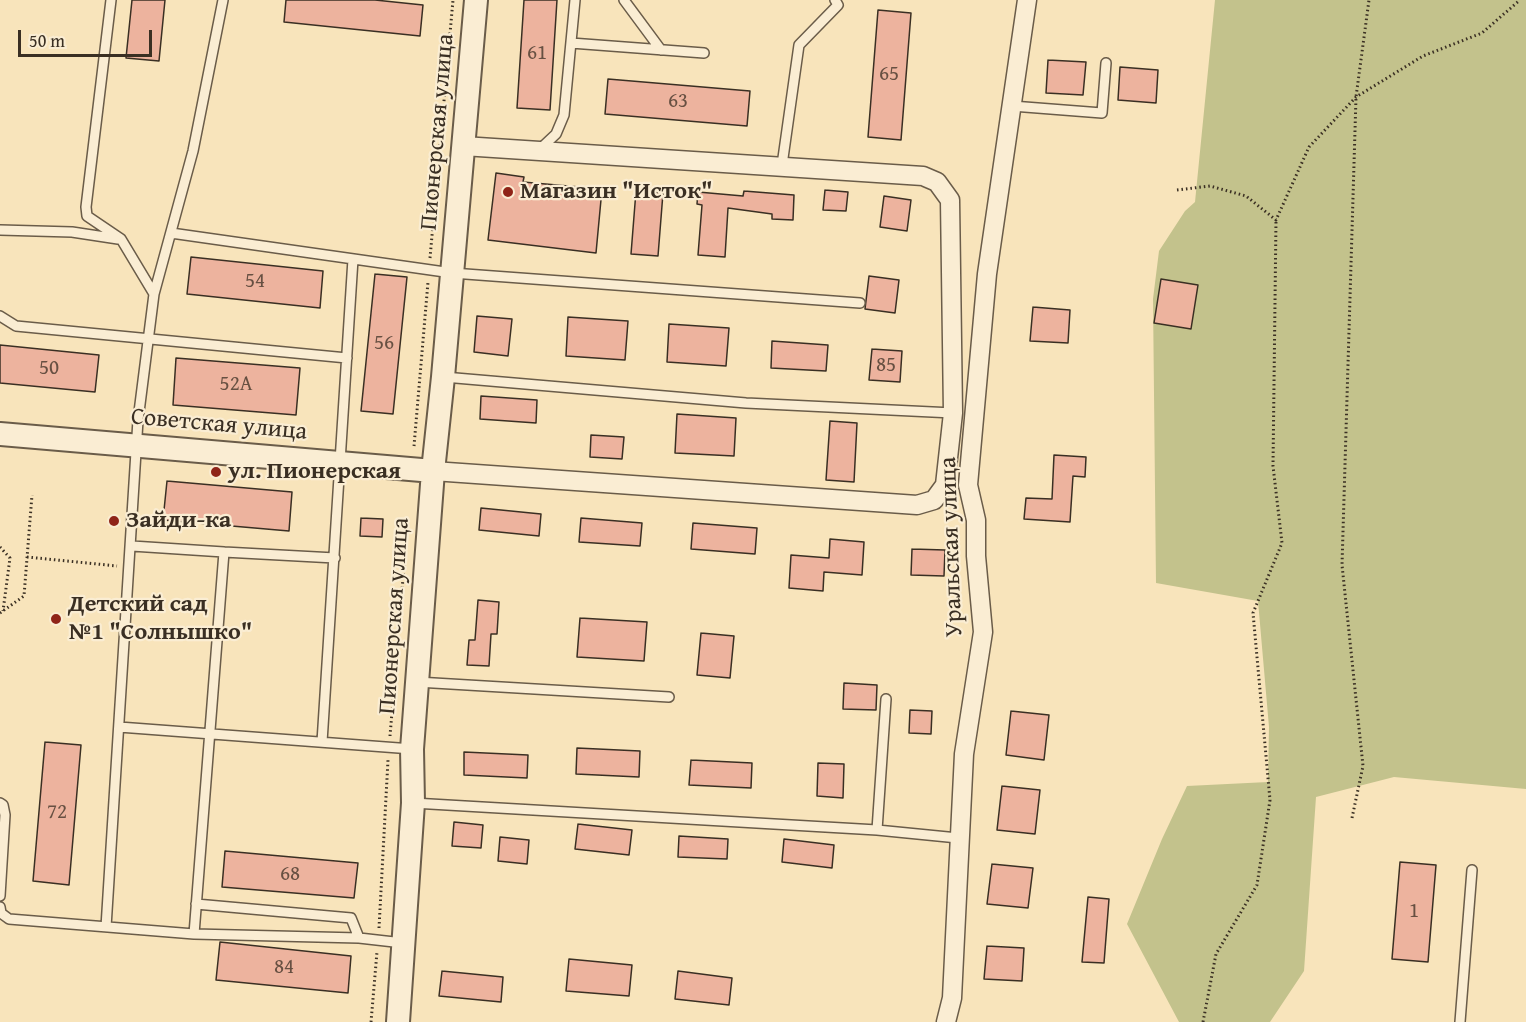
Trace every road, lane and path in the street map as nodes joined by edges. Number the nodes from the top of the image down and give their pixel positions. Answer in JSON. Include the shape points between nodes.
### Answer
{"nodes":[{"id":1,"x":111,"y":0,"type":"edge"},
{"id":2,"x":224,"y":0,"type":"edge"},
{"id":3,"x":476,"y":0,"type":"edge"},
{"id":4,"x":575,"y":0,"type":"edge"},
{"id":5,"x":624,"y":0,"type":"edge"},
{"id":6,"x":1027,"y":0,"type":"edge"},
{"id":7,"x":1369,"y":0,"type":"edge"},
{"id":8,"x":1520,"y":0,"type":"edge"},
{"id":9,"x":840,"y":2,"type":"edge"},
{"id":10,"x":571,"y":43,"type":"junction"},
{"id":11,"x":661,"y":50,"type":"junction"},
{"id":12,"x":704,"y":52,"type":"dead end"},
{"id":13,"x":1106,"y":63,"type":"dead end"},
{"id":14,"x":1356,"y":97,"type":"junction"},
{"id":15,"x":1012,"y":106,"type":"junction"},
{"id":16,"x":463,"y":146,"type":"junction"},
{"id":17,"x":537,"y":152,"type":"junction"},
{"id":18,"x":782,"y":165,"type":"junction"},
{"id":19,"x":1177,"y":190,"type":"dead end"},
{"id":20,"x":1276,"y":220,"type":"junction"},
{"id":21,"x":0,"y":230,"type":"edge"},
{"id":22,"x":171,"y":233,"type":"junction"},
{"id":23,"x":121,"y":240,"type":"junction"},
{"id":24,"x":353,"y":259,"type":"junction"},
{"id":25,"x":452,"y":273,"type":"junction"},
{"id":26,"x":154,"y":294,"type":"junction"},
{"id":27,"x":860,"y":303,"type":"dead end"},
{"id":28,"x":0,"y":316,"type":"edge"},
{"id":29,"x":148,"y":338,"type":"junction"},
{"id":30,"x":347,"y":357,"type":"junction"},
{"id":31,"x":443,"y":376,"type":"junction"},
{"id":32,"x":953,"y":413,"type":"junction"},
{"id":33,"x":0,"y":434,"type":"edge"},
{"id":34,"x":138,"y":445,"type":"junction"},
{"id":35,"x":340,"y":462,"type":"junction"},
{"id":36,"x":433,"y":471,"type":"junction"},
{"id":37,"x":945,"y":485,"type":"junction"},
{"id":38,"x":968,"y":485,"type":"junction"},
{"id":39,"x":32,"y":495,"type":"dead end"},
{"id":40,"x":132,"y":546,"type":"junction"},
{"id":41,"x":0,"y":547,"type":"edge"},
{"id":42,"x":224,"y":552,"type":"junction"},
{"id":43,"x":27,"y":557,"type":"junction"},
{"id":44,"x":335,"y":558,"type":"junction"},
{"id":45,"x":130,"y":567,"type":"junction"},
{"id":46,"x":2,"y":612,"type":"edge"},
{"id":47,"x":417,"y":682,"type":"junction"},
{"id":48,"x":669,"y":697,"type":"dead end"},
{"id":49,"x":886,"y":699,"type":"dead end"},
{"id":50,"x":120,"y":727,"type":"junction"},
{"id":51,"x":210,"y":734,"type":"junction"},
{"id":52,"x":322,"y":742,"type":"junction"},
{"id":53,"x":412,"y":749,"type":"junction"},
{"id":54,"x":413,"y":803,"type":"junction"},
{"id":55,"x":0,"y":804,"type":"edge"},
{"id":56,"x":1352,"y":818,"type":"dead end"},
{"id":57,"x":877,"y":830,"type":"junction"},
{"id":58,"x":958,"y":838,"type":"junction"},
{"id":59,"x":1472,"y":870,"type":"dead end"},
{"id":60,"x":0,"y":888,"type":"edge"},
{"id":61,"x":0,"y":896,"type":"edge"},
{"id":62,"x":196,"y":904,"type":"junction"},
{"id":63,"x":0,"y":907,"type":"edge"},
{"id":64,"x":106,"y":927,"type":"junction"},
{"id":65,"x":194,"y":934,"type":"junction"},
{"id":66,"x":359,"y":938,"type":"junction"},
{"id":67,"x":403,"y":944,"type":"junction"},
{"id":68,"x":398,"y":1022,"type":"edge"},
{"id":69,"x":946,"y":1022,"type":"edge"},
{"id":70,"x":1203,"y":1022,"type":"edge"},
{"id":71,"x":1460,"y":1022,"type":"edge"}],
"edges":[{"from":1,"to":23,"type":"lane","via":[[86,207],[87,216]]},
{"from":2,"to":22,"type":"lane","via":[[194,151]]},
{"from":3,"to":16,"type":"street","name":"Пионерская улица"},
{"from":4,"to":10,"type":"lane"},
{"from":5,"to":11,"type":"lane"},
{"from":6,"to":15,"type":"street","name":"Уральская улица"},
{"from":7,"to":14,"type":"path"},
{"from":8,"to":14,"type":"path","via":[[1482,33],[1423,56]]},
{"from":9,"to":18,"type":"lane","via":[[799,45]]},
{"from":10,"to":11,"type":"lane"},
{"from":10,"to":17,"type":"lane","via":[[564,115],[556,134]]},
{"from":11,"to":12,"type":"lane"},
{"from":13,"to":15,"type":"lane","via":[[1102,113]]},
{"from":14,"to":20,"type":"path","via":[[1309,147]]},
{"from":14,"to":56,"type":"path","via":[[1342,565],[1363,765]]},
{"from":15,"to":38,"type":"street","name":"Уральская улица","via":[[987,274]]},
{"from":16,"to":17,"type":"street"},
{"from":16,"to":25,"type":"street","name":"Пионерская улица"},
{"from":17,"to":18,"type":"street"},
{"from":18,"to":32,"type":"street","via":[[923,176],[937,182],[950,200]]},
{"from":19,"to":20,"type":"path","via":[[1210,186],[1246,196]]},
{"from":20,"to":70,"type":"path","via":[[1273,466],[1282,543],[1253,613],[1270,800],[1257,885],[1216,954]]},
{"from":21,"to":23,"type":"lane","via":[[72,232]]},
{"from":22,"to":24,"type":"lane"},
{"from":22,"to":26,"type":"lane"},
{"from":23,"to":26,"type":"lane"},
{"from":24,"to":25,"type":"lane"},
{"from":24,"to":30,"type":"lane"},
{"from":25,"to":27,"type":"lane"},
{"from":25,"to":31,"type":"street","name":"Пионерская улица"},
{"from":26,"to":29,"type":"lane"},
{"from":28,"to":29,"type":"lane","via":[[16,326]]},
{"from":29,"to":30,"type":"lane"},
{"from":29,"to":34,"type":"lane"},
{"from":30,"to":35,"type":"lane"},
{"from":31,"to":32,"type":"lane","via":[[746,403]]},
{"from":31,"to":36,"type":"street","name":"Пионерская улица"},
{"from":32,"to":37,"type":"street"},
{"from":33,"to":34,"type":"street","name":"Советская улица"},
{"from":34,"to":35,"type":"street","name":"Советская улица"},
{"from":34,"to":40,"type":"lane"},
{"from":35,"to":36,"type":"street","name":"Советская улица"},
{"from":35,"to":44,"type":"lane"},
{"from":36,"to":37,"type":"street","via":[[917,505],[934,500]]},
{"from":36,"to":47,"type":"street","name":"Пионерская улица"},
{"from":37,"to":38,"type":"street"},
{"from":38,"to":58,"type":"street","name":"Уральская улица","via":[[976,520],[982,632],[964,754]]},
{"from":39,"to":43,"type":"path"},
{"from":40,"to":42,"type":"lane"},
{"from":40,"to":45,"type":"lane"},
{"from":41,"to":46,"type":"path","via":[[10,558]]},
{"from":42,"to":44,"type":"lane"},
{"from":42,"to":51,"type":"lane"},
{"from":43,"to":45,"type":"path"},
{"from":43,"to":46,"type":"path","via":[[24,596]]},
{"from":44,"to":52,"type":"lane"},
{"from":45,"to":50,"type":"lane"},
{"from":47,"to":48,"type":"lane"},
{"from":47,"to":53,"type":"street","name":"Пионерская улица"},
{"from":49,"to":57,"type":"lane"},
{"from":50,"to":51,"type":"lane"},
{"from":50,"to":64,"type":"lane"},
{"from":51,"to":52,"type":"lane"},
{"from":51,"to":62,"type":"lane"},
{"from":52,"to":53,"type":"lane"},
{"from":53,"to":54,"type":"street","name":"Пионерская улица"},
{"from":54,"to":57,"type":"lane"},
{"from":54,"to":67,"type":"street","name":"Пионерская улица"},
{"from":55,"to":60,"type":"lane","via":[[5,814]]},
{"from":57,"to":58,"type":"lane"},
{"from":58,"to":69,"type":"street","name":"Уральская улица","via":[[952,998]]},
{"from":59,"to":71,"type":"lane"},
{"from":60,"to":61,"type":"lane"},
{"from":62,"to":65,"type":"lane"},
{"from":62,"to":66,"type":"lane","via":[[351,918]]},
{"from":63,"to":64,"type":"lane","via":[[9,919]]},
{"from":64,"to":65,"type":"lane"},
{"from":65,"to":66,"type":"lane"},
{"from":66,"to":67,"type":"lane"},
{"from":67,"to":68,"type":"street","name":"Пионерская улица"}]}
